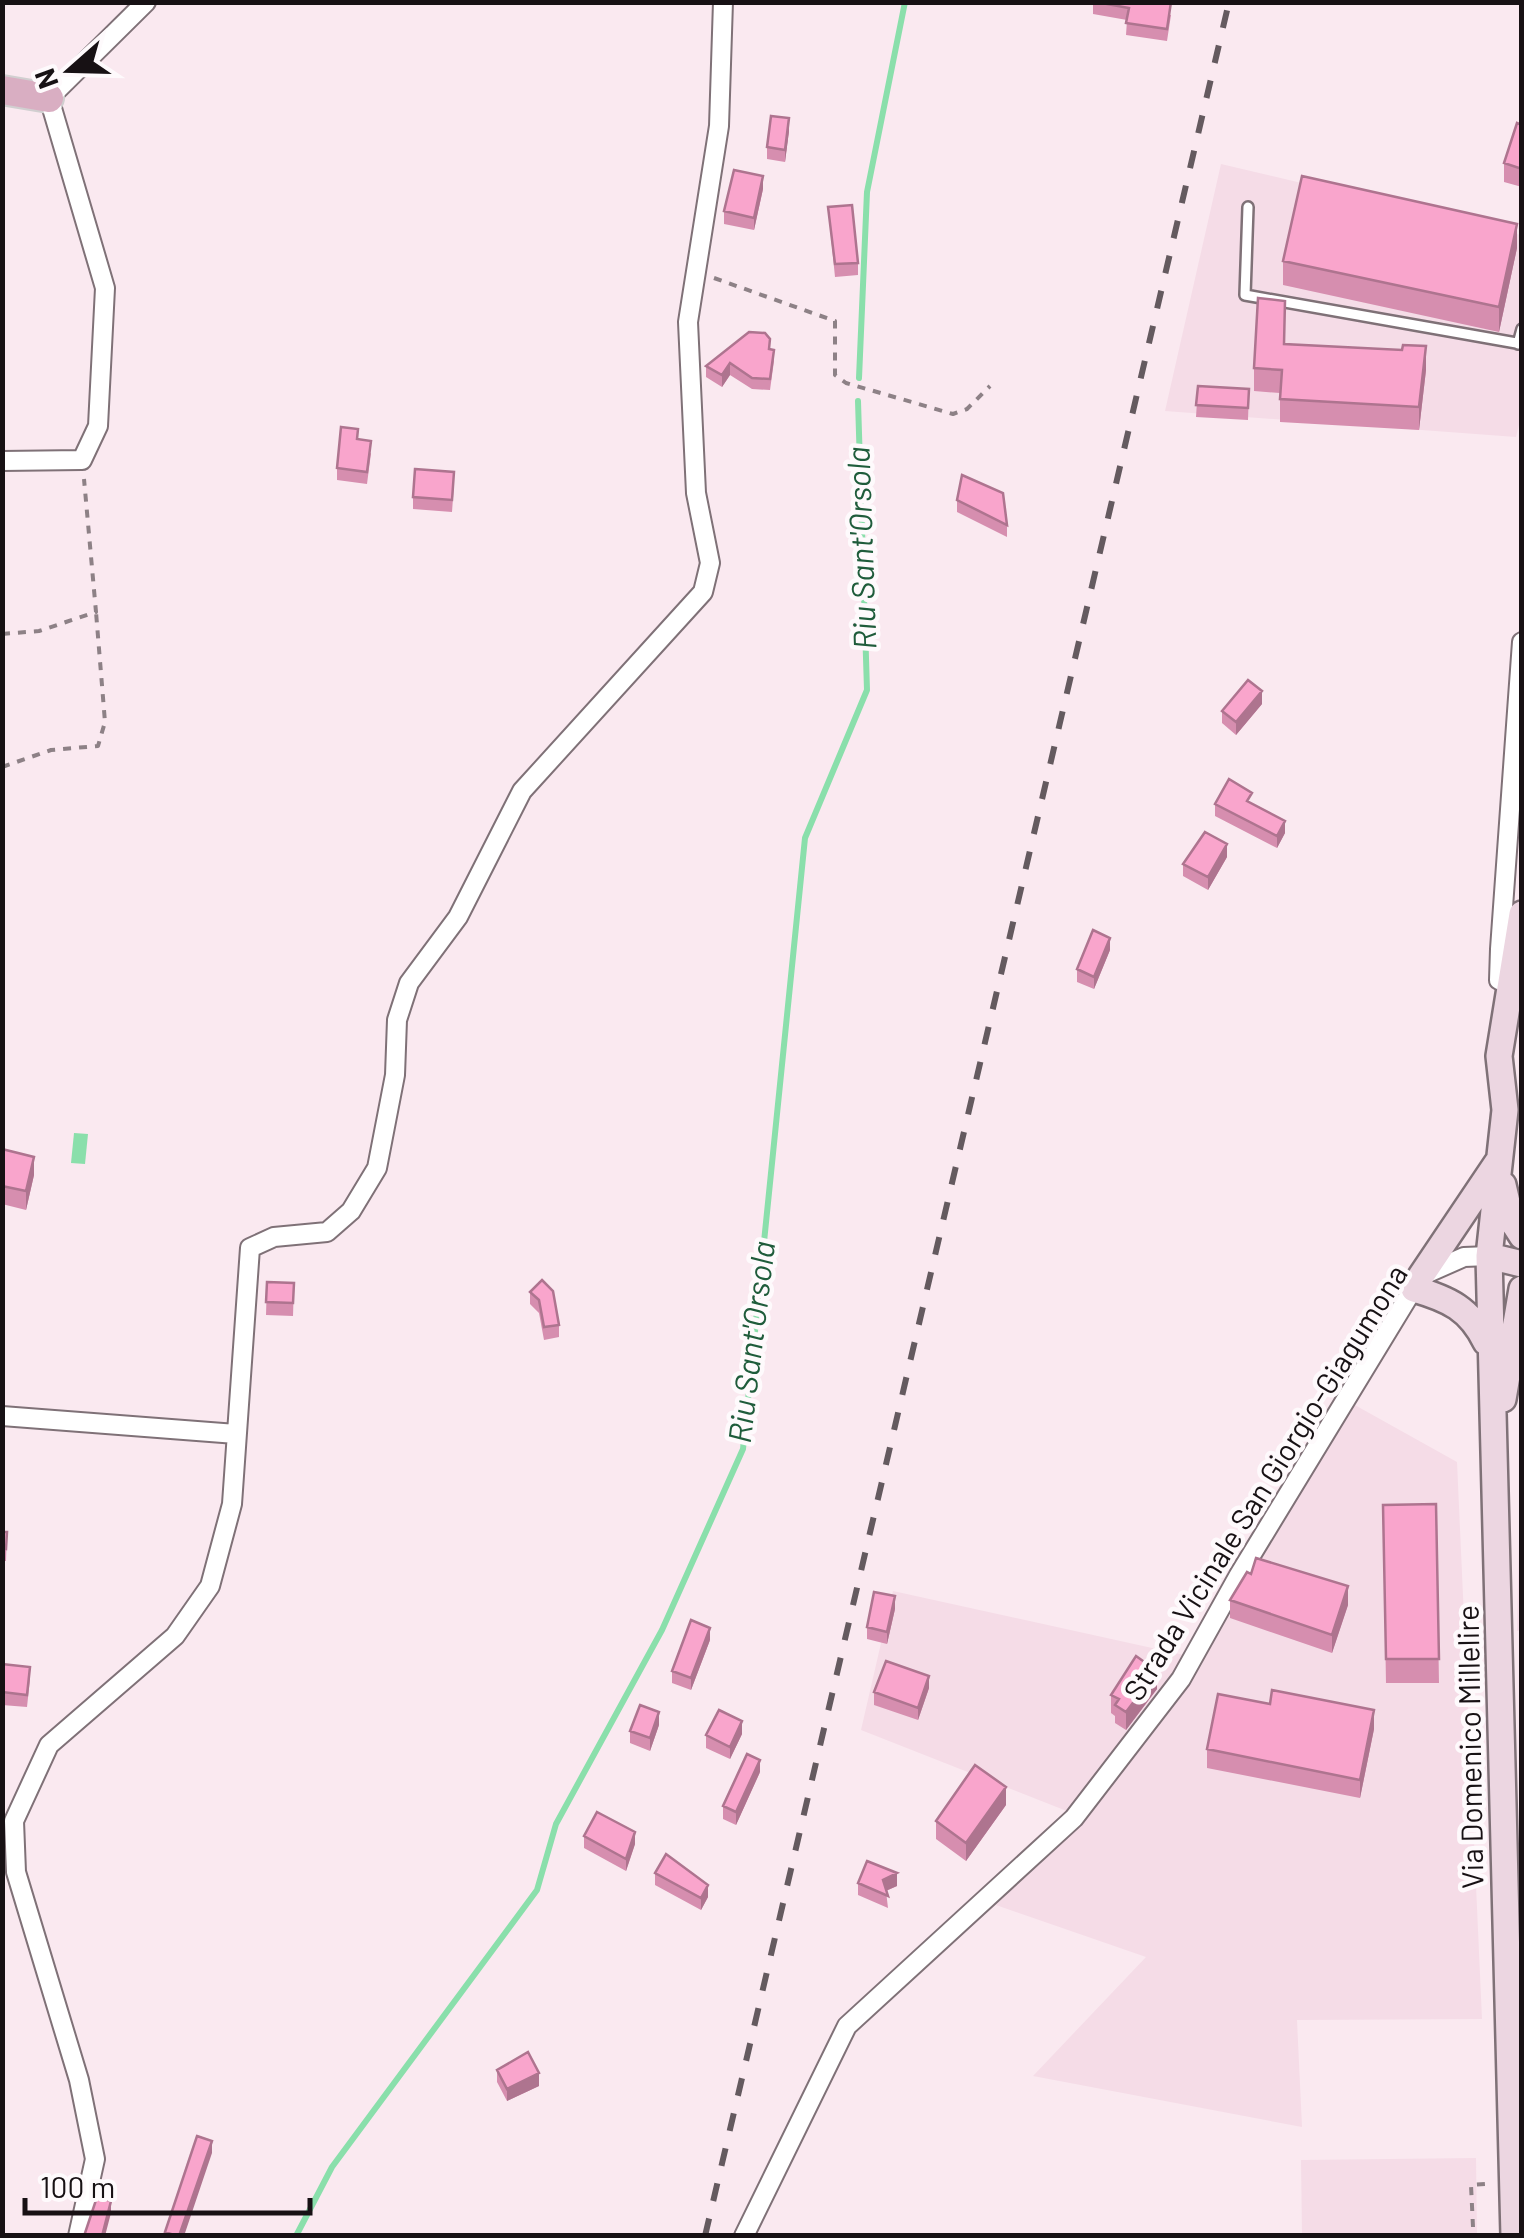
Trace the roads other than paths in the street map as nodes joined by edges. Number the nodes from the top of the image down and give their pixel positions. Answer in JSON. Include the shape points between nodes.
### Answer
{"nodes":[{"id":1,"x":146,"y":2,"type":"edge"},
{"id":2,"x":723,"y":2,"type":"edge"},
{"id":3,"x":2,"y":90,"type":"edge"},
{"id":4,"x":49,"y":98,"type":"junction"},
{"id":5,"x":1248,"y":206,"type":"dead end"},
{"id":6,"x":1522,"y":328,"type":"edge"},
{"id":7,"x":1520,"y":344,"type":"edge"},
{"id":8,"x":2,"y":462,"type":"edge"},
{"id":9,"x":1522,"y":642,"type":"edge"},
{"id":10,"x":1522,"y":914,"type":"edge"},
{"id":11,"x":1511,"y":986,"type":"junction"},
{"id":12,"x":1522,"y":1069,"type":"edge"},
{"id":13,"x":1505,"y":1110,"type":"junction"},
{"id":14,"x":1499,"y":1164,"type":"junction"},
{"id":15,"x":1522,"y":1236,"type":"edge"},
{"id":16,"x":1489,"y":1256,"type":"junction"},
{"id":17,"x":1522,"y":1264,"type":"edge"},
{"id":18,"x":1417,"y":1282,"type":"junction"},
{"id":19,"x":1522,"y":1289,"type":"edge"},
{"id":20,"x":1490,"y":1351,"type":"junction"},
{"id":21,"x":2,"y":1416,"type":"edge"},
{"id":22,"x":236,"y":1434,"type":"junction"},
{"id":23,"x":1494,"y":1448,"type":"junction"},
{"id":24,"x":1515,"y":1943,"type":"edge"},
{"id":25,"x":1517,"y":2140,"type":"edge"},
{"id":26,"x":78,"y":2236,"type":"edge"},
{"id":27,"x":744,"y":2236,"type":"edge"},
{"id":28,"x":1514,"y":2236,"type":"edge"}],
"edges":[{"from":1,"to":4,"type":"street"},
{"from":2,"to":22,"type":"street","via":[[719,126],[688,322],[696,493],[710,564],[702,592],[522,792],[458,918],[410,983],[397,1020],[395,1074],[377,1168],[352,1211],[327,1232],[274,1237],[250,1248]]},
{"from":3,"to":4,"type":"main road"},
{"from":4,"to":8,"type":"street","via":[[105,288],[98,426],[82,460]]},
{"from":5,"to":7,"type":"lane","via":[[1245,296]]},
{"from":6,"to":7,"type":"lane"},
{"from":9,"to":11,"type":"street","via":[[1500,965],[1500,980]]},
{"from":10,"to":11,"type":"main road"},
{"from":11,"to":13,"type":"main road","via":[[1499,1056]]},
{"from":12,"to":13,"type":"main road"},
{"from":13,"to":14,"type":"main road","name":"Via Domenico Millelire"},
{"from":14,"to":15,"type":"main road","via":[[1511,1218]]},
{"from":14,"to":16,"type":"main road","name":"Via Domenico Millelire"},
{"from":14,"to":18,"type":"main road"},
{"from":16,"to":17,"type":"main road"},
{"from":16,"to":18,"type":"street","name":"Strada Vicinale San Giorgio-Giagumona","via":[[1464,1256]]},
{"from":16,"to":20,"type":"main road","name":"Via Domenico Millelire"},
{"from":18,"to":20,"type":"main road","via":[[1474,1316]]},
{"from":18,"to":27,"type":"street","name":"Strada Vicinale San Giorgio-Giagumona","via":[[1182,1679],[1074,1818],[847,2026]]},
{"from":19,"to":23,"type":"main road"},
{"from":20,"to":23,"type":"main road","name":"Via Domenico Millelire"},
{"from":21,"to":22,"type":"street"},
{"from":22,"to":26,"type":"street","via":[[232,1504],[210,1586],[175,1636],[48,1745],[14,1821],[16,1872],[79,2080],[94,2159]]},
{"from":23,"to":24,"type":"main road","name":"Via Domenico Millelire"},
{"from":24,"to":25,"type":"main road","name":"Via Domenico Millelire"},
{"from":25,"to":28,"type":"main road","name":"Via Domenico Millelire"}]}
